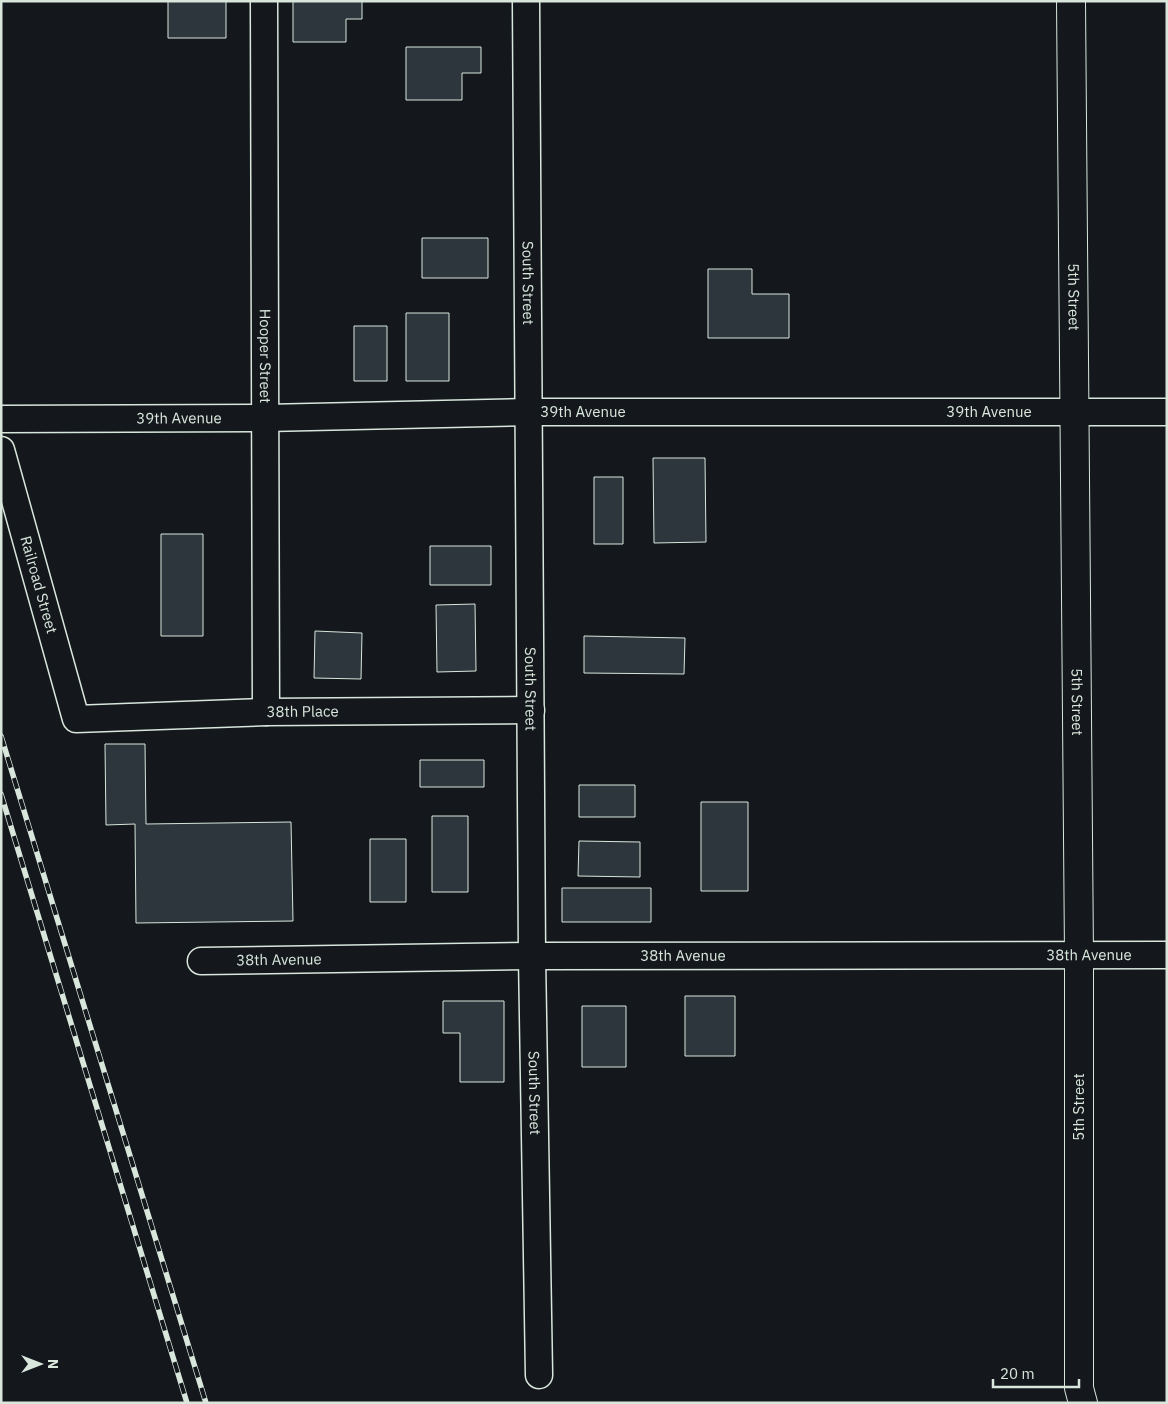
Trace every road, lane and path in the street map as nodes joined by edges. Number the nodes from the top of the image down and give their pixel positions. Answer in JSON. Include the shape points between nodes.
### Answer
{"nodes":[{"id":1,"x":264,"y":1,"type":"edge"},
{"id":2,"x":526,"y":1,"type":"edge"},
{"id":3,"x":1071,"y":1,"type":"edge"},
{"id":4,"x":528,"y":412,"type":"junction"},
{"id":5,"x":1167,"y":412,"type":"edge"},
{"id":6,"x":1073,"y":413,"type":"junction"},
{"id":7,"x":1,"y":418,"type":"edge"},
{"id":8,"x":266,"y":418,"type":"junction"},
{"id":9,"x":1,"y":450,"type":"edge"},
{"id":10,"x":531,"y":710,"type":"junction"},
{"id":11,"x":266,"y":712,"type":"junction"},
{"id":12,"x":76,"y":719,"type":"joint"},
{"id":13,"x":1167,"y":955,"type":"edge"},
{"id":14,"x":532,"y":956,"type":"junction"},
{"id":15,"x":1079,"y":956,"type":"junction"},
{"id":16,"x":201,"y":960,"type":"dead end"},
{"id":17,"x":539,"y":1375,"type":"dead end"},
{"id":18,"x":1084,"y":1403,"type":"edge"}],
"edges":[{"from":1,"to":8,"type":"street","name":"Hooper Street"},
{"from":2,"to":4,"type":"street","name":"South Street"},
{"from":3,"to":6,"type":"street","name":"5th Street"},
{"from":4,"to":6,"type":"street","name":"39th Avenue"},
{"from":4,"to":8,"type":"street","name":"39th Avenue"},
{"from":4,"to":10,"type":"street","name":"South Street"},
{"from":5,"to":6,"type":"street","name":"39th Avenue"},
{"from":6,"to":15,"type":"street","name":"5th Street"},
{"from":7,"to":8,"type":"street","name":"39th Avenue"},
{"from":8,"to":11,"type":"street","name":"Hooper Street"},
{"from":9,"to":12,"type":"street","name":"Railroad Street"},
{"from":10,"to":11,"type":"street","name":"38th Place"},
{"from":10,"to":14,"type":"street","name":"South Street"},
{"from":11,"to":12,"type":"street","name":"38th Place"},
{"from":13,"to":15,"type":"street","name":"38th Avenue"},
{"from":14,"to":15,"type":"street","name":"38th Avenue"},
{"from":14,"to":16,"type":"street","name":"38th Avenue"},
{"from":14,"to":17,"type":"street","name":"South Street"},
{"from":15,"to":18,"type":"street","name":"5th Street","via":[[1079,1388]]}]}
